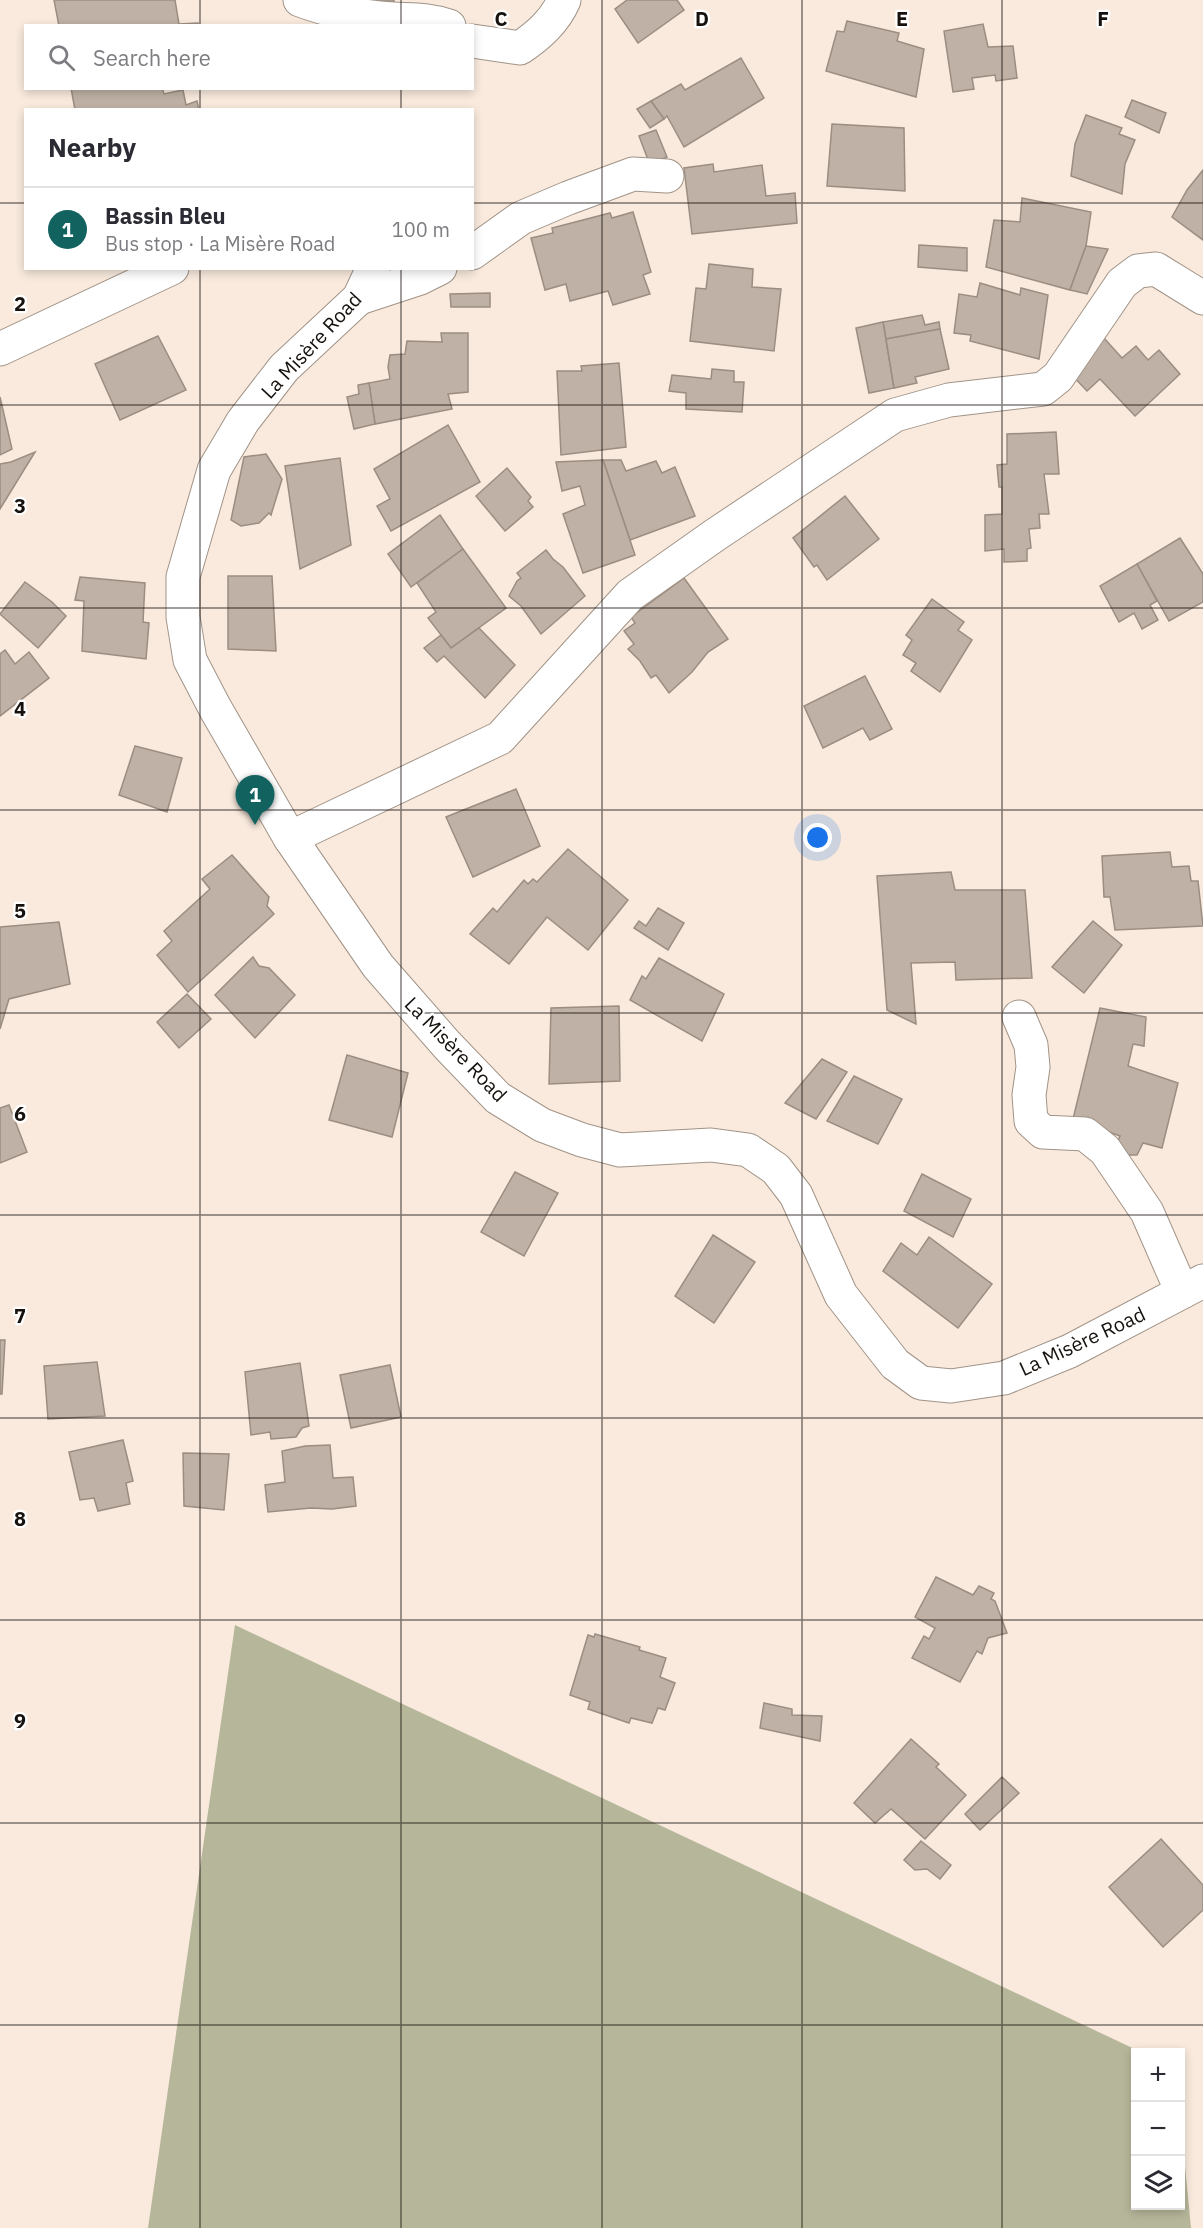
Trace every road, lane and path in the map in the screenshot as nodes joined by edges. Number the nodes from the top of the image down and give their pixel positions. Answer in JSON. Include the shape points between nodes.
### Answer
{"nodes":[{"id":1,"x":300,"y":0,"type":"edge"},
{"id":2,"x":564,"y":0,"type":"edge"},
{"id":3,"x":442,"y":24,"type":"edge"},
{"id":4,"x":474,"y":41,"type":"edge"},
{"id":5,"x":667,"y":176,"type":"dead end"},
{"id":6,"x":474,"y":252,"type":"edge"},
{"id":7,"x":168,"y":270,"type":"edge"},
{"id":8,"x":372,"y":270,"type":"edge"},
{"id":9,"x":436,"y":270,"type":"edge"},
{"id":10,"x":358,"y":298,"type":"junction"},
{"id":11,"x":1203,"y":298,"type":"edge"},
{"id":12,"x":0,"y":349,"type":"edge"},
{"id":13,"x":290,"y":838,"type":"junction"},
{"id":14,"x":1019,"y":1017,"type":"dead end"},
{"id":15,"x":1193,"y":1286,"type":"edge"}],
"edges":[{"from":1,"to":3,"type":"street","via":[[325,9]]},
{"from":2,"to":4,"type":"street","via":[[559,13],[537,37],[520,48]]},
{"from":5,"to":6,"type":"street","via":[[633,174],[568,198],[521,218]]},
{"from":7,"to":12,"type":"street"},
{"from":8,"to":10,"type":"street","name":"La Misère Road"},
{"from":9,"to":10,"type":"street"},
{"from":10,"to":13,"type":"street","name":"La Misère Road","via":[[284,368],[243,421],[214,470],[183,577],[183,617],[190,660]]},
{"from":11,"to":13,"type":"street","via":[[1156,269],[1138,271],[1122,283],[1058,377],[1043,389],[949,400],[895,415],[630,595],[500,738]]},
{"from":13,"to":15,"type":"street","name":"La Misère Road","via":[[378,966],[498,1098],[542,1125],[591,1143],[620,1150],[711,1145],[748,1150],[776,1169],[796,1195],[841,1295],[895,1364],[921,1383],[951,1386],[1004,1378],[1070,1351]]},
{"from":14,"to":15,"type":"street","via":[[1031,1045],[1031,1121],[1043,1132],[1085,1134],[1105,1150]]}]}
